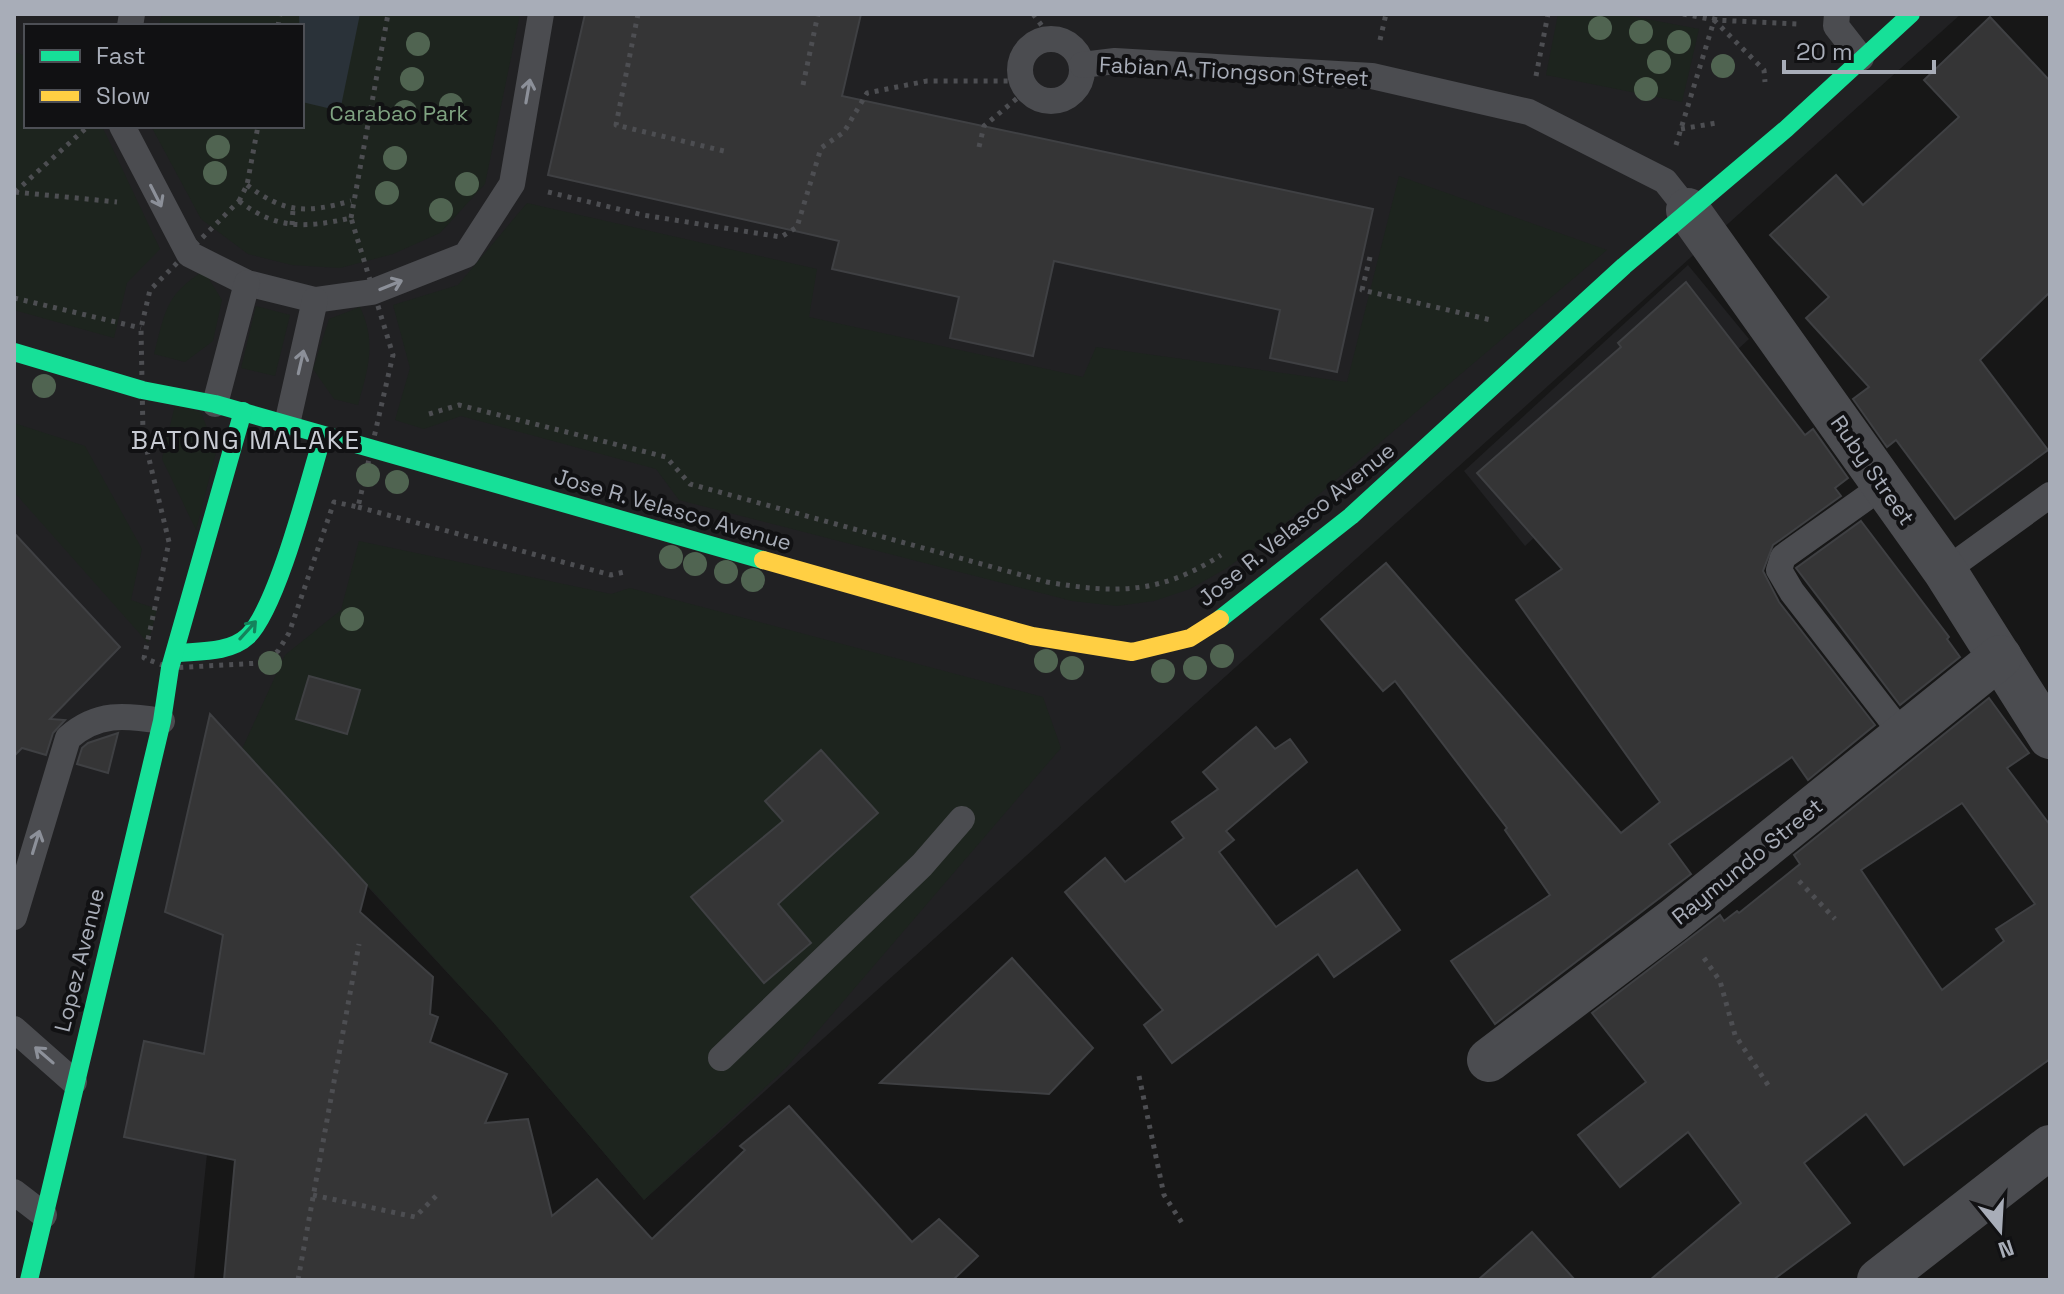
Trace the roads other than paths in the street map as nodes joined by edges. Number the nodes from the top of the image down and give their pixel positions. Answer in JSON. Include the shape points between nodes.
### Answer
{"nodes":[{"id":1,"x":541,"y":14,"type":"edge"},
{"id":2,"x":1911,"y":14,"type":"edge"},
{"id":3,"x":1837,"y":20,"type":"edge"},
{"id":4,"x":1861,"y":58,"type":"junction"},
{"id":5,"x":1082,"y":65,"type":"junction"},
{"id":6,"x":123,"y":128,"type":"edge"},
{"id":7,"x":1676,"y":195,"type":"junction"},
{"id":8,"x":247,"y":283,"type":"junction"},
{"id":9,"x":315,"y":300,"type":"junction"},
{"id":10,"x":14,"y":352,"type":"edge"},
{"id":11,"x":215,"y":404,"type":"junction"},
{"id":12,"x":243,"y":411,"type":"junction"},
{"id":13,"x":287,"y":424,"type":"junction"},
{"id":14,"x":323,"y":435,"type":"junction"},
{"id":15,"x":1884,"y":485,"type":"junction"},
{"id":16,"x":2050,"y":495,"type":"edge"},
{"id":17,"x":1945,"y":571,"type":"junction"},
{"id":18,"x":2000,"y":657,"type":"junction"},
{"id":19,"x":174,"y":660,"type":"junction"},
{"id":20,"x":162,"y":721,"type":"junction"},
{"id":21,"x":1903,"y":735,"type":"junction"},
{"id":22,"x":2050,"y":737,"type":"edge"},
{"id":23,"x":962,"y":819,"type":"dead end"},
{"id":24,"x":14,"y":917,"type":"edge"},
{"id":25,"x":14,"y":1029,"type":"edge"},
{"id":26,"x":721,"y":1058,"type":"dead end"},
{"id":27,"x":1489,"y":1060,"type":"dead end"},
{"id":28,"x":74,"y":1082,"type":"junction"},
{"id":29,"x":2050,"y":1147,"type":"edge"},
{"id":30,"x":2050,"y":1179,"type":"edge"},
{"id":31,"x":2004,"y":1183,"type":"junction"},
{"id":32,"x":14,"y":1192,"type":"edge"},
{"id":33,"x":44,"y":1215,"type":"junction"},
{"id":34,"x":29,"y":1280,"type":"edge"},
{"id":35,"x":1879,"y":1280,"type":"edge"}],
"edges":[{"from":9,"to":1,"type":"lane","one_way":true,"via":[[372,292],[466,255],[512,184]]},
{"from":2,"to":4,"type":"main road","name":"Jose R. Velasco Avenue"},
{"from":3,"to":4,"type":"lane"},
{"from":4,"to":7,"type":"main road","name":"Jose R. Velasco Avenue","via":[[1786,129]]},
{"from":5,"to":5,"type":"lane","via":[[1072,47],[1053,39],[1043,40],[1021,61],[1025,85],[1044,100],[1064,98],[1079,84]]},
{"from":5,"to":7,"type":"lane","name":"Fabian A. Tiongson Street","via":[[1115,61],[1372,76],[1529,112]]},
{"from":6,"to":8,"type":"lane","one_way":true,"via":[[189,254]]},
{"from":7,"to":14,"type":"main road","name":"Jose R. Velasco Avenue","via":[[1351,516],[1240,606],[1190,638],[1132,652],[1032,636]]},
{"from":7,"to":15,"type":"street","name":"Ruby Street"},
{"from":8,"to":9,"type":"lane"},
{"from":8,"to":11,"type":"lane"},
{"from":13,"to":9,"type":"lane","one_way":true},
{"from":10,"to":11,"type":"main road","name":"Jose R. Velasco Avenue","via":[[142,390]]},
{"from":11,"to":12,"type":"main road","name":"Jose R. Velasco Avenue"},
{"from":12,"to":13,"type":"main road","name":"Jose R. Velasco Avenue"},
{"from":12,"to":19,"type":"main road","name":"Lopez Avenue"},
{"from":13,"to":14,"type":"main road","name":"Jose R. Velasco Avenue"},
{"from":19,"to":14,"type":"main road","one_way":true,"via":[[224,649],[248,636],[267,605]]},
{"from":15,"to":17,"type":"street","name":"Ruby Street"},
{"from":15,"to":21,"type":"lane","via":[[1783,557],[1779,570]]},
{"from":16,"to":17,"type":"lane"},
{"from":17,"to":18,"type":"street","name":"Ruby Street"},
{"from":18,"to":21,"type":"street","name":"Raymundo Street"},
{"from":18,"to":22,"type":"street","name":"Ruby Street"},
{"from":19,"to":20,"type":"main road","name":"Lopez Avenue"},
{"from":24,"to":20,"type":"lane","one_way":true,"via":[[68,738],[84,723],[119,714]]},
{"from":20,"to":28,"type":"main road","name":"Lopez Avenue"},
{"from":21,"to":27,"type":"street","name":"Raymundo Street","via":[[1674,920]]},
{"from":23,"to":26,"type":"lane","via":[[922,865]]},
{"from":28,"to":25,"type":"lane","one_way":true},
{"from":28,"to":33,"type":"main road","name":"Lopez Avenue"},
{"from":29,"to":31,"type":"street"},
{"from":30,"to":31,"type":"street"},
{"from":31,"to":35,"type":"street"},
{"from":32,"to":33,"type":"lane"},
{"from":33,"to":34,"type":"main road","name":"Lopez Avenue"}]}
